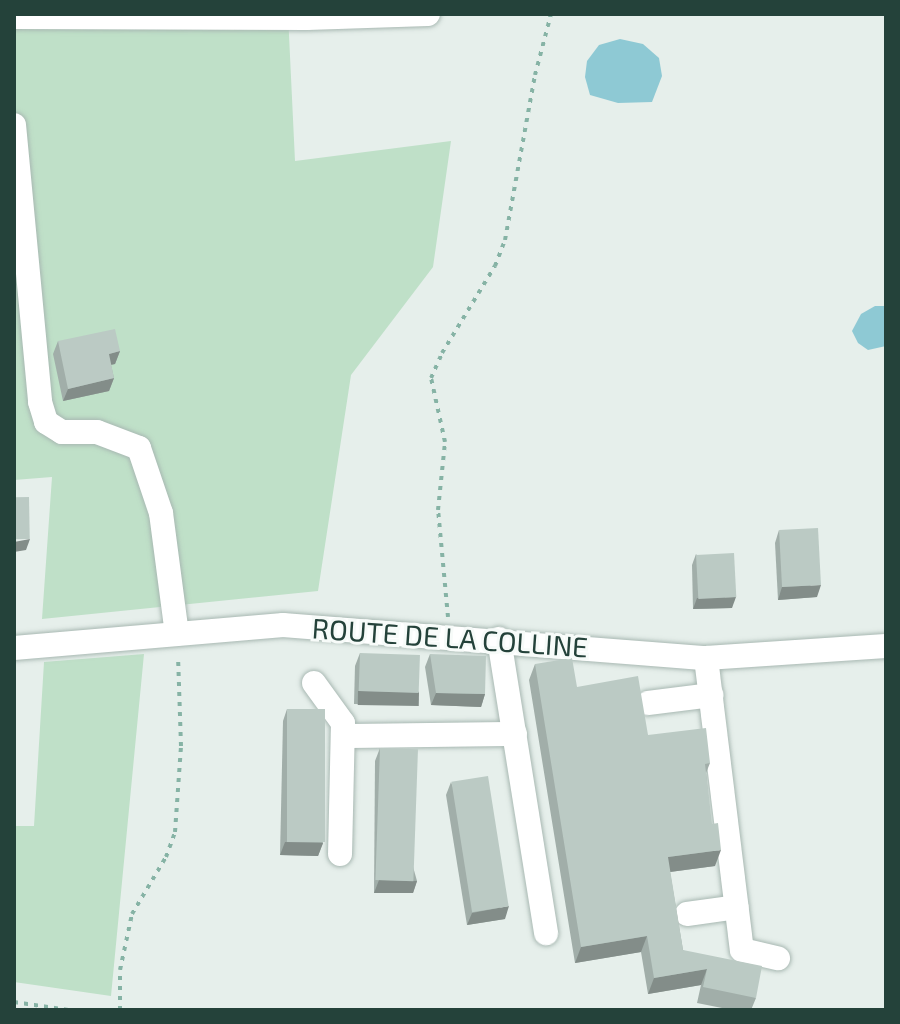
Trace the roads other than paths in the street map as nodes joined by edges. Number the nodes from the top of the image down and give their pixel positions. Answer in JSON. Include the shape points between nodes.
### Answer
{"nodes":[{"id":1,"x":428,"y":14,"type":"edge"},
{"id":2,"x":14,"y":17,"type":"edge"},
{"id":3,"x":14,"y":125,"type":"edge"},
{"id":4,"x":177,"y":634,"type":"junction"},
{"id":5,"x":499,"y":639,"type":"junction"},
{"id":6,"x":886,"y":646,"type":"edge"},
{"id":7,"x":14,"y":648,"type":"edge"},
{"id":8,"x":706,"y":658,"type":"junction"},
{"id":9,"x":314,"y":683,"type":"dead end"},
{"id":10,"x":711,"y":695,"type":"junction"},
{"id":11,"x":648,"y":703,"type":"dead end"},
{"id":12,"x":515,"y":734,"type":"junction"},
{"id":13,"x":343,"y":736,"type":"junction"},
{"id":14,"x":340,"y":854,"type":"dead end"},
{"id":15,"x":737,"y":907,"type":"junction"},
{"id":16,"x":687,"y":914,"type":"dead end"},
{"id":17,"x":546,"y":933,"type":"dead end"},
{"id":18,"x":778,"y":958,"type":"dead end"}],
"edges":[{"from":1,"to":2,"type":"street"},
{"from":3,"to":4,"type":"street","via":[[46,422],[62,432],[97,432],[139,448],[161,513]]},
{"from":4,"to":5,"type":"street","name":"ROUTE DE LA COLLINE","via":[[283,625]]},
{"from":4,"to":7,"type":"street","name":"ROUTE DE LA COLLINE"},
{"from":5,"to":8,"type":"street","name":"ROUTE DE LA COLLINE"},
{"from":5,"to":12,"type":"street"},
{"from":6,"to":8,"type":"street","name":"ROUTE DE LA COLLINE"},
{"from":8,"to":10,"type":"street"},
{"from":9,"to":13,"type":"street","via":[[343,723]]},
{"from":10,"to":11,"type":"street"},
{"from":10,"to":15,"type":"street"},
{"from":12,"to":13,"type":"street"},
{"from":12,"to":17,"type":"street"},
{"from":13,"to":14,"type":"street"},
{"from":15,"to":16,"type":"street"},
{"from":15,"to":18,"type":"street","via":[[742,950]]}]}
